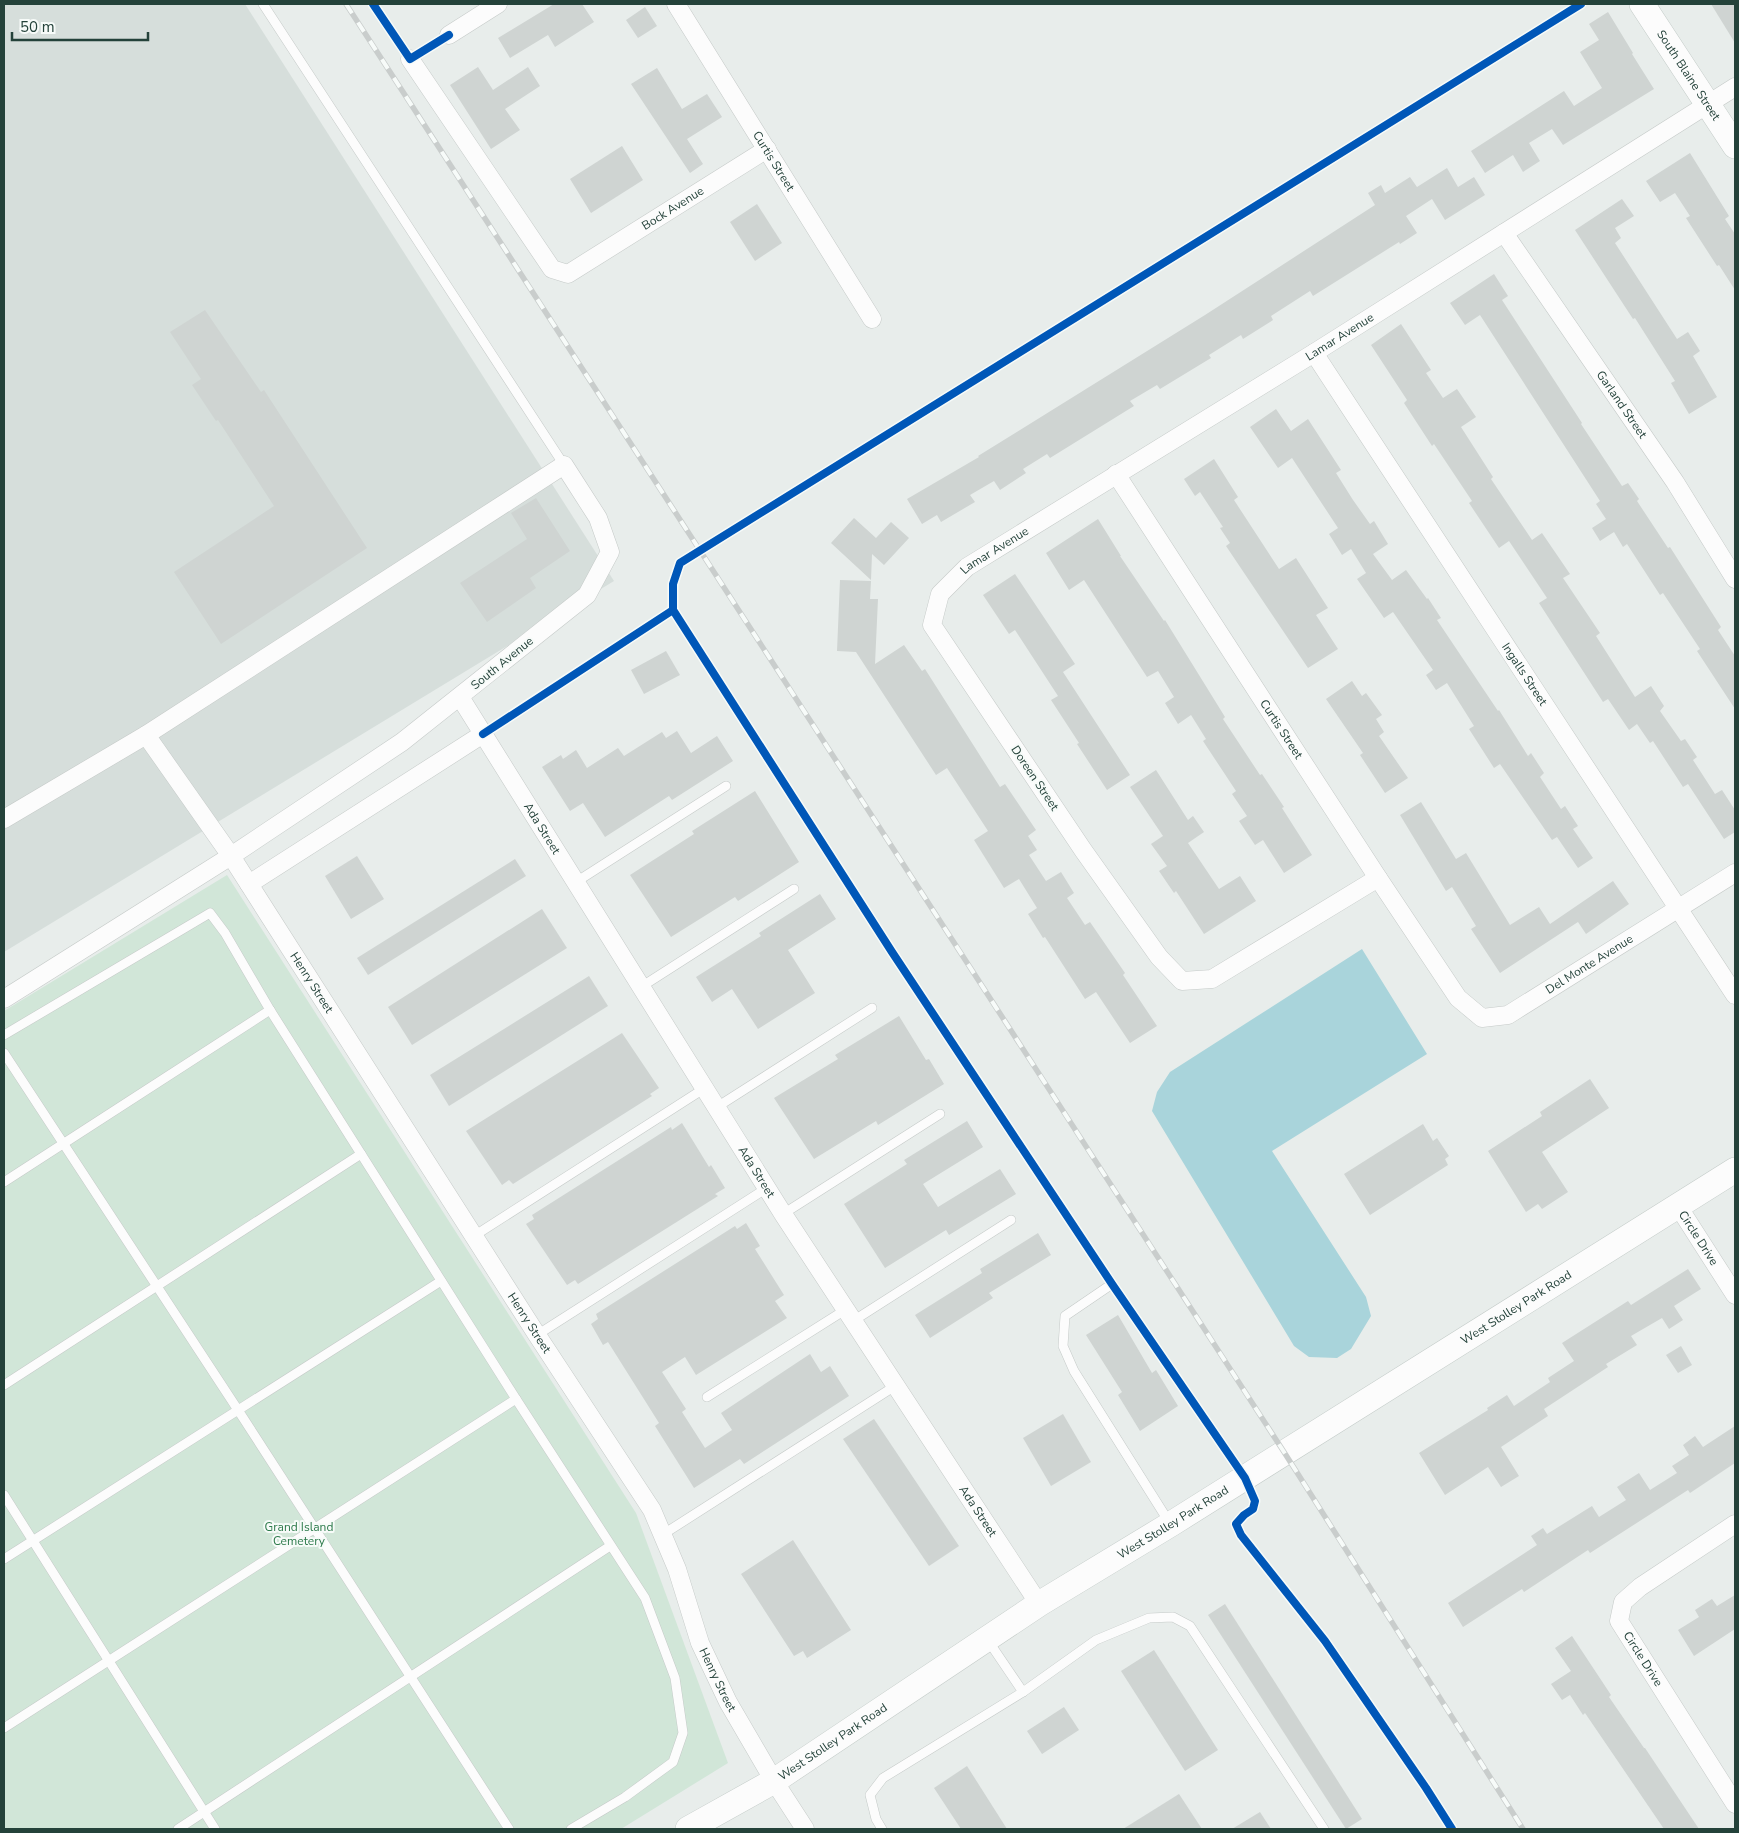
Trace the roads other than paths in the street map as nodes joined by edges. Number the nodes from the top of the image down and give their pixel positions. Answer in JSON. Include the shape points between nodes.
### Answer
{"nodes":[{"id":1,"x":263,"y":4,"type":"edge"},
{"id":2,"x":498,"y":4,"type":"edge"},
{"id":3,"x":676,"y":4,"type":"edge"},
{"id":4,"x":1642,"y":4,"type":"edge"},
{"id":5,"x":449,"y":35,"type":"dead end"},
{"id":6,"x":410,"y":59,"type":"dead end"},
{"id":7,"x":1735,"y":88,"type":"edge"},
{"id":8,"x":1708,"y":104,"type":"junction"},
{"id":9,"x":1735,"y":146,"type":"edge"},
{"id":10,"x":766,"y":149,"type":"junction"},
{"id":11,"x":1504,"y":233,"type":"junction"},
{"id":12,"x":872,"y":319,"type":"dead end"},
{"id":13,"x":1314,"y":353,"type":"junction"},
{"id":14,"x":564,"y":465,"type":"junction"},
{"id":15,"x":1116,"y":474,"type":"junction"},
{"id":16,"x":1735,"y":579,"type":"edge"},
{"id":17,"x":944,"y":589,"type":"joint"},
{"id":18,"x":460,"y":697,"type":"junction"},
{"id":19,"x":483,"y":734,"type":"junction"},
{"id":20,"x":146,"y":735,"type":"junction"},
{"id":21,"x":726,"y":786,"type":"dead end"},
{"id":22,"x":4,"y":819,"type":"edge"},
{"id":23,"x":231,"y":856,"type":"junction"},
{"id":24,"x":1735,"y":873,"type":"edge"},
{"id":25,"x":1378,"y":878,"type":"junction"},
{"id":26,"x":576,"y":882,"type":"junction"},
{"id":27,"x":249,"y":884,"type":"junction"},
{"id":28,"x":794,"y":889,"type":"dead end"},
{"id":29,"x":1678,"y":907,"type":"junction"},
{"id":30,"x":1448,"y":982,"type":"joint"},
{"id":31,"x":641,"y":987,"type":"junction"},
{"id":32,"x":1735,"y":995,"type":"edge"},
{"id":33,"x":4,"y":1000,"type":"edge"},
{"id":34,"x":872,"y":1008,"type":"dead end"},
{"id":35,"x":270,"y":1010,"type":"junction"},
{"id":36,"x":4,"y":1034,"type":"edge"},
{"id":37,"x":4,"y":1054,"type":"edge"},
{"id":38,"x":705,"y":1088,"type":"junction"},
{"id":39,"x":716,"y":1107,"type":"junction"},
{"id":40,"x":940,"y":1114,"type":"dead end"},
{"id":41,"x":63,"y":1144,"type":"junction"},
{"id":42,"x":361,"y":1154,"type":"junction"},
{"id":43,"x":1735,"y":1170,"type":"edge"},
{"id":44,"x":4,"y":1182,"type":"edge"},
{"id":45,"x":767,"y":1188,"type":"junction"},
{"id":46,"x":1678,"y":1206,"type":"junction"},
{"id":47,"x":783,"y":1214,"type":"junction"},
{"id":48,"x":1010,"y":1220,"type":"dead end"},
{"id":49,"x":474,"y":1236,"type":"junction"},
{"id":50,"x":441,"y":1281,"type":"junction"},
{"id":51,"x":1112,"y":1284,"type":"dead end"},
{"id":52,"x":156,"y":1286,"type":"junction"},
{"id":53,"x":1735,"y":1295,"type":"edge"},
{"id":54,"x":849,"y":1315,"type":"junction"},
{"id":55,"x":537,"y":1335,"type":"junction"},
{"id":56,"x":4,"y":1385,"type":"edge"},
{"id":57,"x":895,"y":1386,"type":"junction"},
{"id":58,"x":707,"y":1397,"type":"dead end"},
{"id":59,"x":516,"y":1399,"type":"junction"},
{"id":60,"x":238,"y":1410,"type":"junction"},
{"id":61,"x":4,"y":1495,"type":"edge"},
{"id":62,"x":1171,"y":1524,"type":"junction"},
{"id":63,"x":1735,"y":1524,"type":"edge"},
{"id":64,"x":315,"y":1529,"type":"junction"},
{"id":65,"x":662,"y":1534,"type":"junction"},
{"id":66,"x":33,"y":1541,"type":"junction"},
{"id":67,"x":610,"y":1546,"type":"junction"},
{"id":68,"x":4,"y":1559,"type":"edge"},
{"id":69,"x":1039,"y":1604,"type":"junction"},
{"id":70,"x":987,"y":1639,"type":"junction"},
{"id":71,"x":109,"y":1661,"type":"junction"},
{"id":72,"x":411,"y":1677,"type":"junction"},
{"id":73,"x":1023,"y":1692,"type":"junction"},
{"id":74,"x":4,"y":1728,"type":"edge"},
{"id":75,"x":774,"y":1781,"type":"junction"},
{"id":76,"x":1735,"y":1804,"type":"edge"},
{"id":77,"x":205,"y":1812,"type":"junction"},
{"id":78,"x":178,"y":1829,"type":"edge"},
{"id":79,"x":216,"y":1829,"type":"edge"},
{"id":80,"x":509,"y":1829,"type":"edge"},
{"id":81,"x":571,"y":1829,"type":"edge"},
{"id":82,"x":688,"y":1829,"type":"edge"},
{"id":83,"x":806,"y":1829,"type":"edge"},
{"id":84,"x":882,"y":1829,"type":"edge"},
{"id":85,"x":1324,"y":1829,"type":"edge"}],
"edges":[{"from":1,"to":14,"type":"lane"},
{"from":2,"to":5,"type":"street"},
{"from":3,"to":10,"type":"street","name":"Curtis Street"},
{"from":4,"to":8,"type":"main road","name":"South Blaine Street"},
{"from":6,"to":10,"type":"street","name":"Bock Avenue","via":[[552,269],[568,274]]},
{"from":7,"to":8,"type":"street","name":"Lamar Avenue"},
{"from":8,"to":9,"type":"main road","name":"South Blaine Street"},
{"from":8,"to":11,"type":"street","name":"Lamar Avenue"},
{"from":10,"to":12,"type":"street","name":"Curtis Street"},
{"from":11,"to":13,"type":"street","name":"Lamar Avenue"},
{"from":11,"to":16,"type":"street","name":"Garland Street","via":[[1675,482]]},
{"from":13,"to":15,"type":"street","name":"Lamar Avenue"},
{"from":13,"to":29,"type":"street","name":"Ingalls Street"},
{"from":14,"to":18,"type":"street","name":"South Avenue","via":[[598,518],[610,552],[587,595]]},
{"from":14,"to":20,"type":"street"},
{"from":15,"to":17,"type":"street","name":"Lamar Avenue","via":[[967,567]]},
{"from":15,"to":25,"type":"street","name":"Curtis Street"},
{"from":17,"to":25,"type":"street","name":"Doreen Street","via":[[932,625],[1083,850],[1163,961],[1182,982],[1212,979]]},
{"from":18,"to":19,"type":"street","name":"South Avenue"},
{"from":18,"to":23,"type":"street","via":[[402,742]]},
{"from":19,"to":26,"type":"street","name":"Ada Street"},
{"from":19,"to":27,"type":"street"},
{"from":20,"to":22,"type":"street"},
{"from":20,"to":23,"type":"street","name":"Henry Street"},
{"from":21,"to":26,"type":"lane"},
{"from":23,"to":27,"type":"street","name":"Henry Street"},
{"from":23,"to":33,"type":"street"},
{"from":24,"to":29,"type":"street","name":"Del Monte Avenue"},
{"from":25,"to":30,"type":"street","name":"Curtis Street"},
{"from":26,"to":31,"type":"street","name":"Ada Street"},
{"from":27,"to":49,"type":"street","name":"Henry Street"},
{"from":28,"to":31,"type":"lane"},
{"from":29,"to":30,"type":"street","name":"Del Monte Avenue","via":[[1508,1014],[1482,1018],[1458,998]]},
{"from":29,"to":32,"type":"street","name":"Ingalls Street"},
{"from":31,"to":38,"type":"street","name":"Ada Street"},
{"from":34,"to":39,"type":"lane"},
{"from":35,"to":36,"type":"lane","via":[[210,913]]},
{"from":35,"to":41,"type":"lane"},
{"from":35,"to":42,"type":"lane"},
{"from":37,"to":41,"type":"lane"},
{"from":38,"to":39,"type":"street","name":"Ada Street"},
{"from":38,"to":49,"type":"lane"},
{"from":39,"to":45,"type":"street","name":"Ada Street"},
{"from":40,"to":47,"type":"lane"},
{"from":41,"to":44,"type":"lane"},
{"from":41,"to":52,"type":"lane"},
{"from":42,"to":50,"type":"lane"},
{"from":42,"to":52,"type":"lane"},
{"from":43,"to":46,"type":"main road","name":"West Stolley Park Road"},
{"from":45,"to":47,"type":"street","name":"Ada Street"},
{"from":45,"to":55,"type":"lane"},
{"from":46,"to":53,"type":"street","name":"Circle Drive"},
{"from":46,"to":62,"type":"main road","name":"West Stolley Park Road"},
{"from":47,"to":54,"type":"street","name":"Ada Street"},
{"from":48,"to":54,"type":"lane"},
{"from":49,"to":55,"type":"street","name":"Henry Street"},
{"from":50,"to":59,"type":"lane"},
{"from":50,"to":60,"type":"lane"},
{"from":51,"to":62,"type":"lane","via":[[1065,1316],[1064,1346],[1074,1371]]},
{"from":52,"to":56,"type":"lane"},
{"from":52,"to":60,"type":"lane"},
{"from":54,"to":57,"type":"street","name":"Ada Street"},
{"from":54,"to":58,"type":"lane"},
{"from":55,"to":65,"type":"street","name":"Henry Street","via":[[652,1510]]},
{"from":57,"to":65,"type":"lane"},
{"from":57,"to":69,"type":"street","name":"Ada Street"},
{"from":59,"to":64,"type":"lane"},
{"from":59,"to":67,"type":"lane"},
{"from":60,"to":64,"type":"lane"},
{"from":60,"to":66,"type":"lane"},
{"from":61,"to":66,"type":"lane"},
{"from":62,"to":69,"type":"main road","name":"West Stolley Park Road"},
{"from":63,"to":76,"type":"street","name":"Circle Drive","via":[[1640,1587],[1623,1602],[1619,1622]]},
{"from":64,"to":71,"type":"lane"},
{"from":64,"to":72,"type":"lane"},
{"from":65,"to":75,"type":"street","name":"Henry Street","via":[[677,1568],[700,1643],[728,1702]]},
{"from":66,"to":68,"type":"lane"},
{"from":66,"to":71,"type":"lane"},
{"from":67,"to":72,"type":"lane"},
{"from":67,"to":81,"type":"lane","via":[[645,1598],[675,1678],[684,1733],[673,1762],[625,1797]]},
{"from":69,"to":70,"type":"main road","name":"West Stolley Park Road"},
{"from":70,"to":73,"type":"lane"},
{"from":70,"to":75,"type":"main road","name":"West Stolley Park Road"},
{"from":71,"to":74,"type":"lane"},
{"from":71,"to":77,"type":"lane"},
{"from":72,"to":77,"type":"lane"},
{"from":72,"to":80,"type":"lane"},
{"from":73,"to":84,"type":"lane","via":[[883,1778],[870,1795]]},
{"from":73,"to":85,"type":"lane","via":[[1096,1640],[1149,1618],[1173,1617],[1182,1621],[1190,1626]]},
{"from":75,"to":82,"type":"main road","name":"West Stolley Park Road"},
{"from":75,"to":83,"type":"street","name":"Henry Street"},
{"from":77,"to":78,"type":"lane"},
{"from":77,"to":79,"type":"lane"}]}
